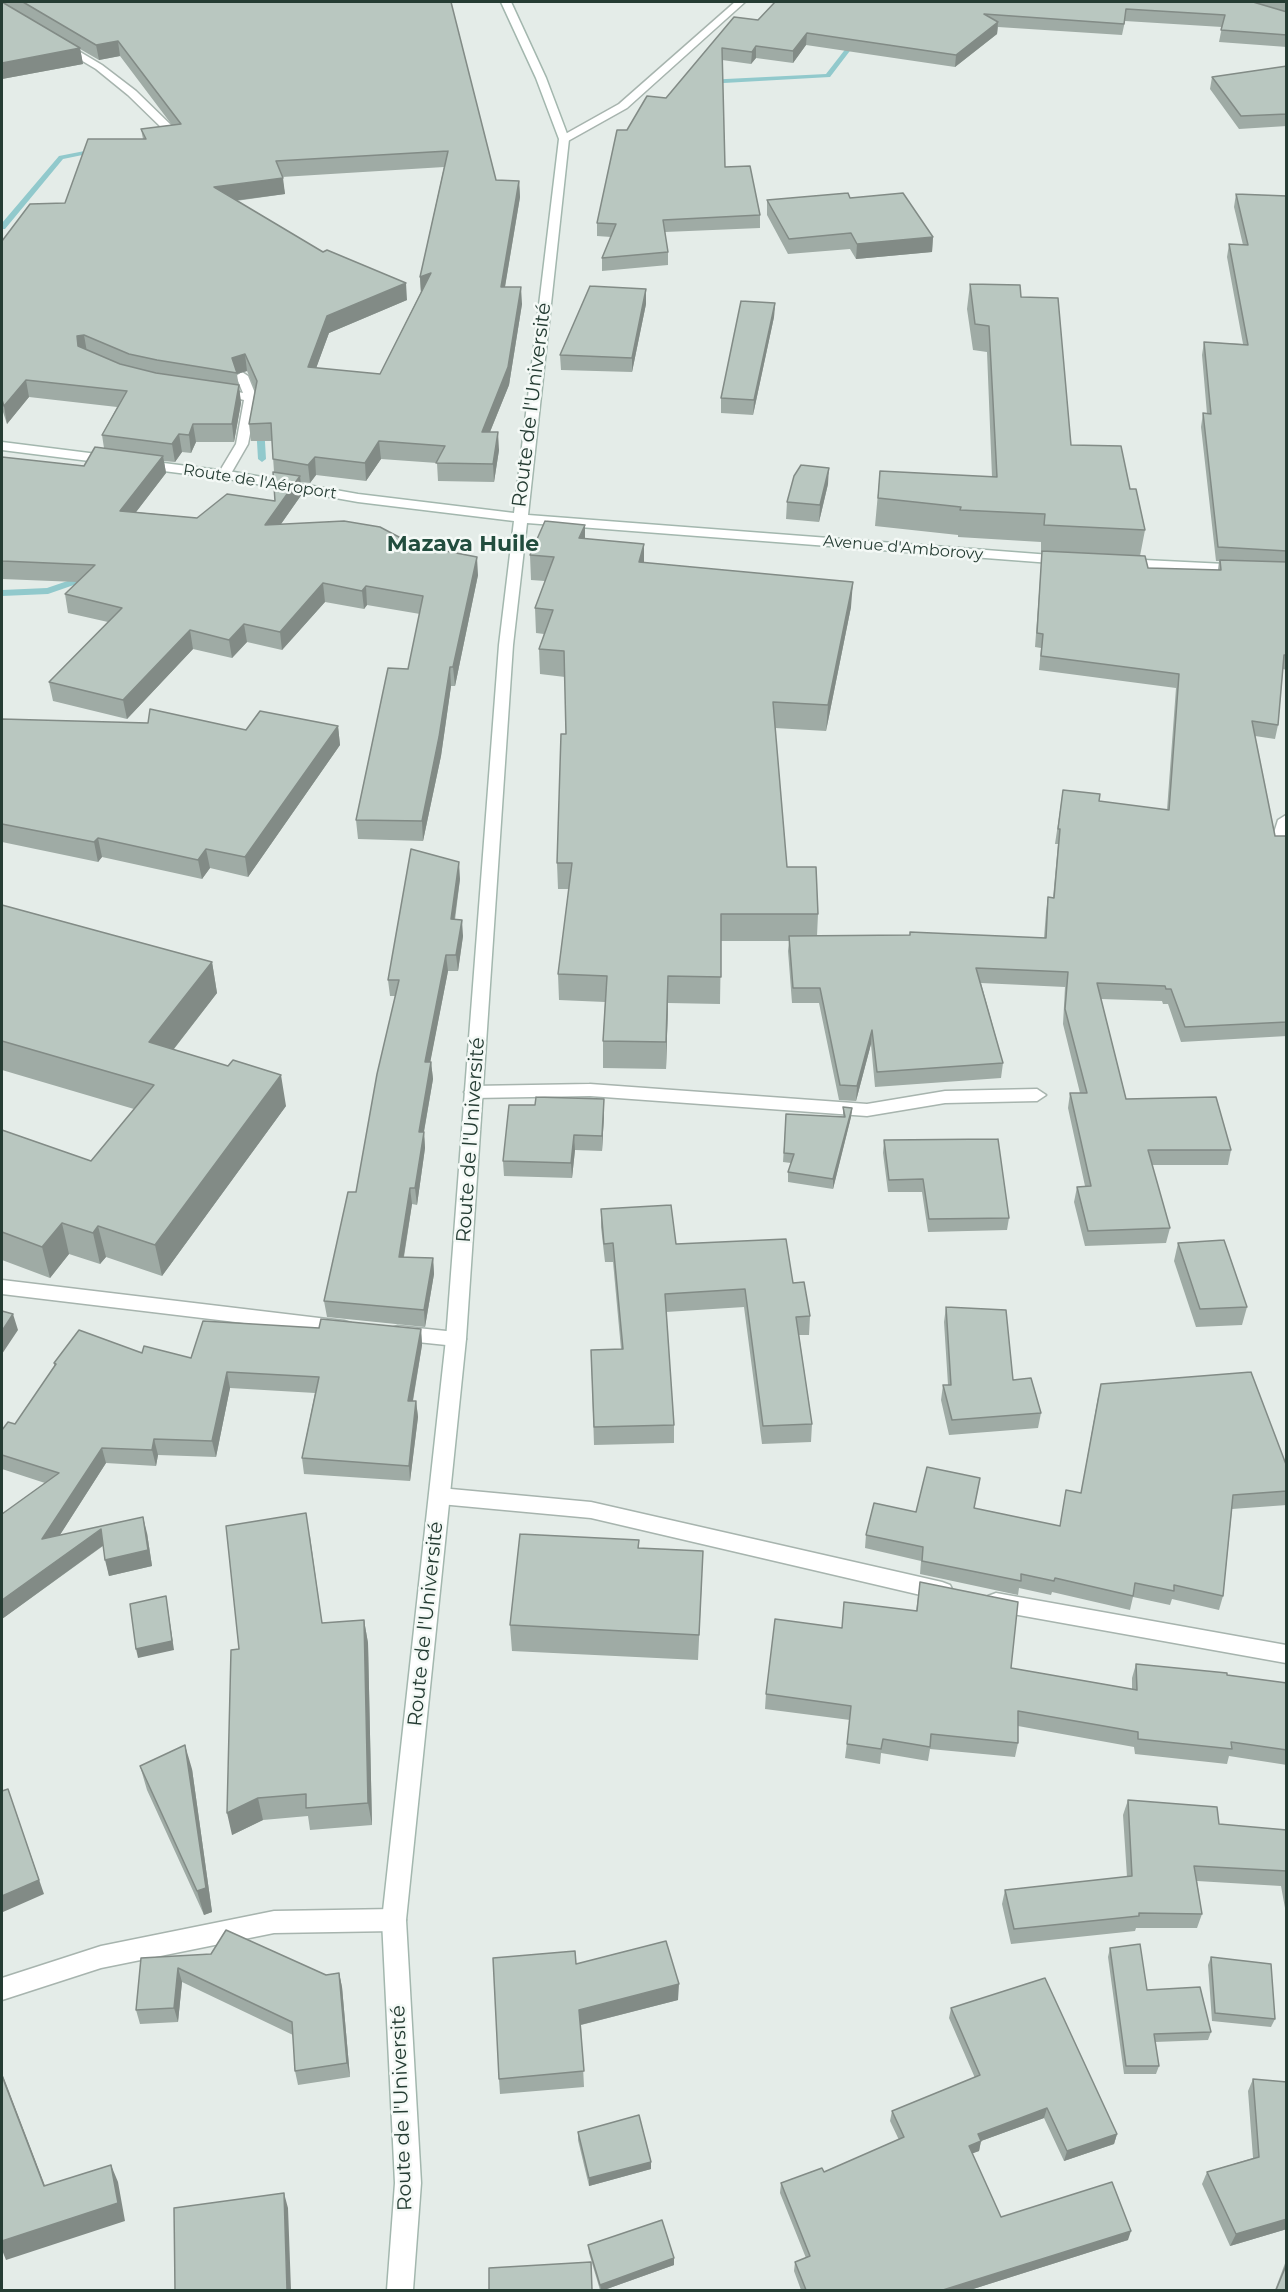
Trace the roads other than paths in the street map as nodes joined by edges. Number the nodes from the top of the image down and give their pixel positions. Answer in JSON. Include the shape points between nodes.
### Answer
{"nodes":[{"id":1,"x":506,"y":2,"type":"edge"},
{"id":2,"x":740,"y":2,"type":"edge"},
{"id":3,"x":50,"y":38,"type":"edge"},
{"id":4,"x":169,"y":129,"type":"edge"},
{"id":5,"x":564,"y":139,"type":"junction"},
{"id":6,"x":242,"y":376,"type":"edge"},
{"id":7,"x":207,"y":390,"type":"edge"},
{"id":8,"x":251,"y":398,"type":"junction"},
{"id":9,"x":2,"y":446,"type":"edge"},
{"id":10,"x":224,"y":474,"type":"junction"},
{"id":11,"x":519,"y":518,"type":"junction"},
{"id":12,"x":1077,"y":561,"type":"edge"},
{"id":13,"x":1112,"y":562,"type":"edge"},
{"id":14,"x":1287,"y":571,"type":"edge"},
{"id":15,"x":1287,"y":820,"type":"edge"},
{"id":16,"x":1281,"y":836,"type":"edge"},
{"id":17,"x":473,"y":1092,"type":"junction"},
{"id":18,"x":1037,"y":1095,"type":"dead end"},
{"id":19,"x":2,"y":1287,"type":"edge"},
{"id":20,"x":361,"y":1330,"type":"edge"},
{"id":21,"x":385,"y":1332,"type":"edge"},
{"id":22,"x":456,"y":1339,"type":"junction"},
{"id":23,"x":440,"y":1496,"type":"junction"},
{"id":24,"x":1287,"y":1654,"type":"edge"},
{"id":25,"x":394,"y":1920,"type":"junction"},
{"id":26,"x":2,"y":1989,"type":"edge"},
{"id":27,"x":400,"y":2290,"type":"edge"}],
"edges":[{"from":1,"to":5,"type":"street","name":"Route de l'Université","via":[[542,78]]},
{"from":2,"to":5,"type":"street","via":[[624,106]]},
{"from":3,"to":4,"type":"street","via":[[99,67]]},
{"from":5,"to":11,"type":"street","name":"Route de l'Université"},
{"from":6,"to":8,"type":"street"},
{"from":7,"to":8,"type":"street"},
{"from":8,"to":10,"type":"street","via":[[242,444]]},
{"from":9,"to":10,"type":"street","name":"Route de l'Aéroport"},
{"from":10,"to":11,"type":"street","name":"Route de l'Aéroport","via":[[358,498]]},
{"from":11,"to":12,"type":"street","name":"Avenue d'Amborovy"},
{"from":11,"to":17,"type":"street","name":"Route de l'Université"},
{"from":13,"to":14,"type":"street"},
{"from":15,"to":16,"type":"street"},
{"from":17,"to":18,"type":"street","via":[[590,1090],[867,1110],[945,1097]]},
{"from":17,"to":22,"type":"street","name":"Route de l'Université"},
{"from":19,"to":20,"type":"street"},
{"from":21,"to":22,"type":"street"},
{"from":22,"to":23,"type":"street","name":"Route de l'Université"},
{"from":23,"to":24,"type":"street","via":[[591,1510],[968,1597]]},
{"from":23,"to":25,"type":"street","name":"Route de l'Université"},
{"from":25,"to":26,"type":"street","via":[[274,1923],[101,1957]]},
{"from":25,"to":27,"type":"street","name":"Route de l'Université","via":[[408,2183]]}]}
